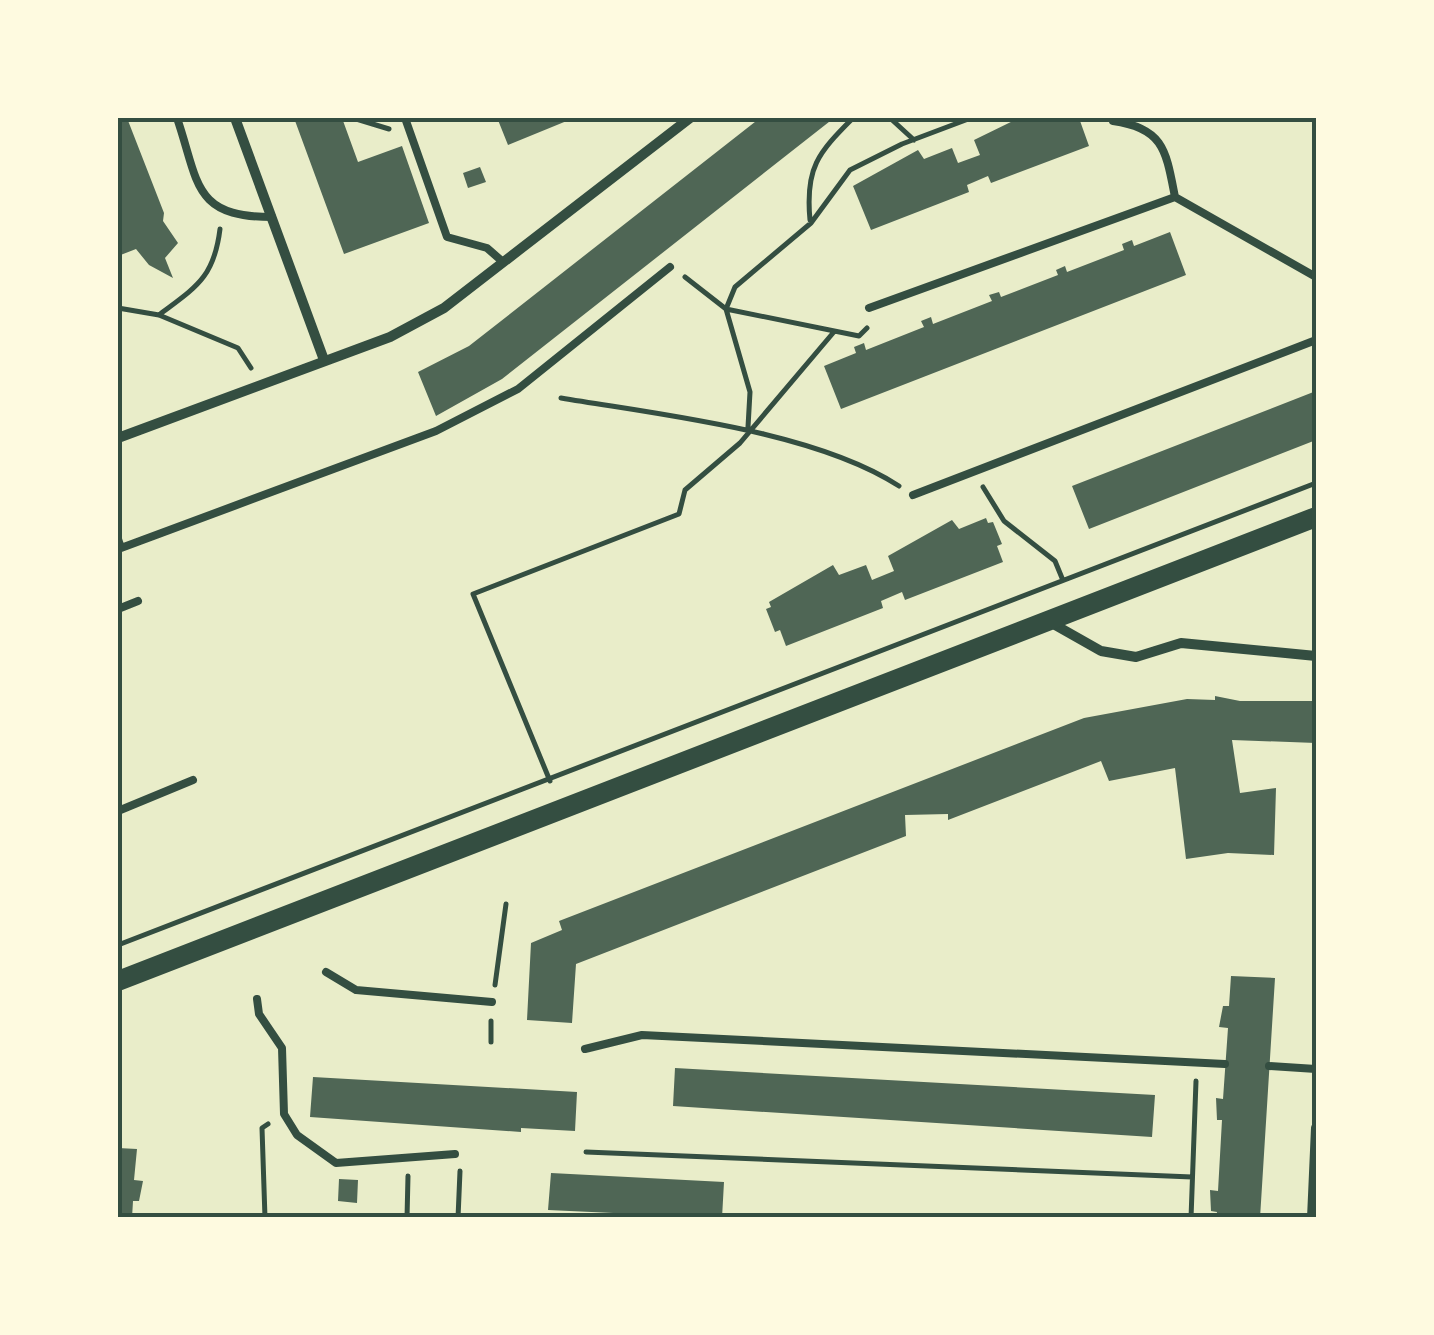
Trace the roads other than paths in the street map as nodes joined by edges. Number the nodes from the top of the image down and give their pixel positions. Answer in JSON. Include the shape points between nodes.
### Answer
{"nodes":[{"id":1,"x":177,"y":118,"type":"edge"},
{"id":2,"x":235,"y":118,"type":"edge"},
{"id":3,"x":404,"y":118,"type":"edge"},
{"id":4,"x":690,"y":118,"type":"edge"},
{"id":5,"x":1113,"y":121,"type":"dead end"},
{"id":6,"x":1175,"y":197,"type":"junction"},
{"id":7,"x":272,"y":217,"type":"junction"},
{"id":8,"x":503,"y":262,"type":"junction"},
{"id":9,"x":670,"y":266,"type":"road end"},
{"id":10,"x":1316,"y":277,"type":"edge"},
{"id":11,"x":870,"y":308,"type":"dead end"},
{"id":12,"x":1316,"y":340,"type":"edge"},
{"id":13,"x":324,"y":360,"type":"junction"},
{"id":14,"x":118,"y":438,"type":"edge"},
{"id":15,"x":913,"y":495,"type":"road end"},
{"id":16,"x":1316,"y":517,"type":"edge"},
{"id":17,"x":118,"y":539,"type":"edge"},
{"id":18,"x":138,"y":601,"type":"dead end"},
{"id":19,"x":118,"y":609,"type":"edge"},
{"id":20,"x":1047,"y":621,"type":"junction"},
{"id":21,"x":1316,"y":656,"type":"edge"},
{"id":22,"x":194,"y":780,"type":"dead end"},
{"id":23,"x":118,"y":810,"type":"edge"},
{"id":24,"x":326,"y":972,"type":"dead end"},
{"id":25,"x":118,"y":981,"type":"edge"},
{"id":26,"x":257,"y":999,"type":"dead end"},
{"id":27,"x":492,"y":1002,"type":"road end"},
{"id":28,"x":584,"y":1049,"type":"dead end"},
{"id":29,"x":1225,"y":1064,"type":"dead end"},
{"id":30,"x":1269,"y":1066,"type":"dead end"},
{"id":31,"x":1316,"y":1069,"type":"edge"},
{"id":32,"x":1316,"y":1128,"type":"edge"},
{"id":33,"x":458,"y":1154,"type":"road end"},
{"id":34,"x":1312,"y":1218,"type":"edge"}],
"edges":[{"from":1,"to":7,"type":"lane","via":[[205,198],[222,212]]},
{"from":2,"to":7,"type":"street"},
{"from":3,"to":8,"type":"lane","via":[[447,237],[486,248]]},
{"from":4,"to":8,"type":"street"},
{"from":5,"to":6,"type":"lane","via":[[1141,125],[1158,138]]},
{"from":6,"to":10,"type":"lane"},
{"from":6,"to":11,"type":"lane"},
{"from":7,"to":13,"type":"street"},
{"from":8,"to":13,"type":"street","via":[[444,308],[390,337]]},
{"from":9,"to":17,"type":"lane","via":[[518,389],[436,431],[121,548]]},
{"from":12,"to":15,"type":"lane"},
{"from":13,"to":14,"type":"street"},
{"from":16,"to":20,"type":"main road"},
{"from":18,"to":19,"type":"lane"},
{"from":20,"to":21,"type":"street","via":[[1101,651],[1136,657],[1180,643]]},
{"from":20,"to":25,"type":"main road"},
{"from":22,"to":23,"type":"lane"},
{"from":24,"to":27,"type":"lane","via":[[356,990]]},
{"from":26,"to":33,"type":"lane","via":[[259,1014],[282,1048],[284,1114],[297,1135],[336,1164]]},
{"from":28,"to":29,"type":"lane","via":[[642,1035]]},
{"from":30,"to":31,"type":"lane"},
{"from":32,"to":34,"type":"street"}]}
